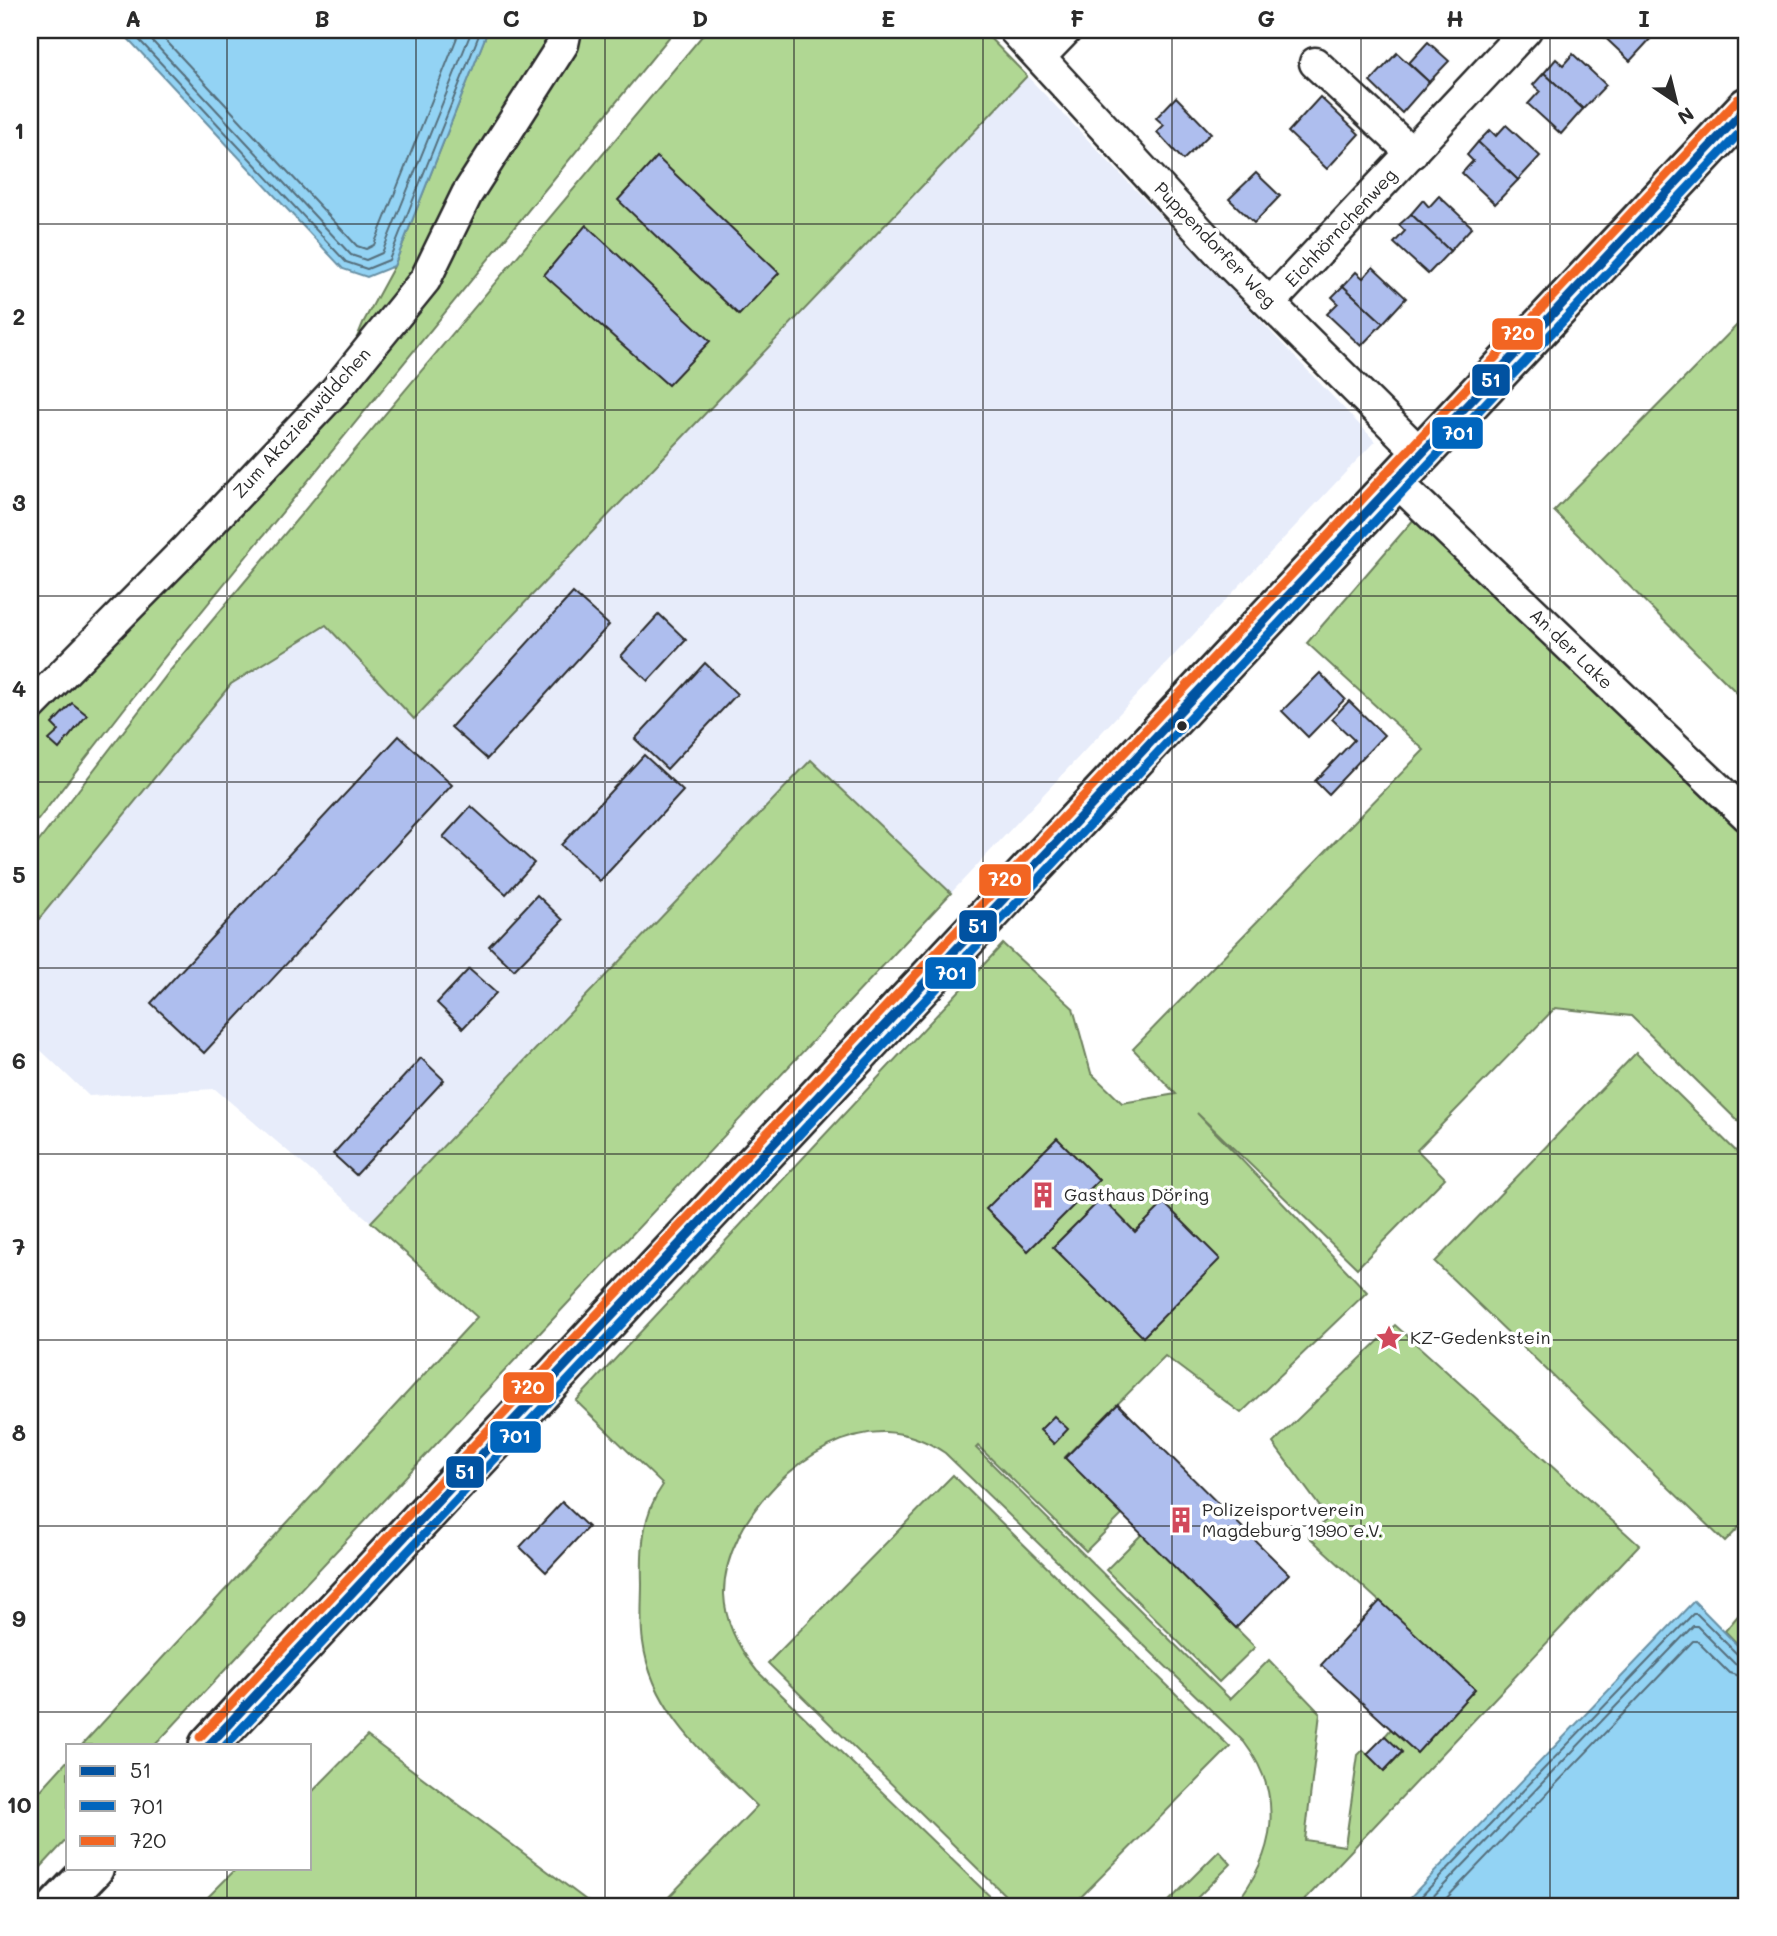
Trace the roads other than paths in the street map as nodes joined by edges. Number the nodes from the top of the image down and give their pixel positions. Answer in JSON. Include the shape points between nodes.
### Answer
{"nodes":[{"id":1,"x":566,"y":30,"type":"edge"},
{"id":2,"x":1014,"y":30,"type":"edge"},
{"id":3,"x":1066,"y":30,"type":"edge"},
{"id":4,"x":1526,"y":30,"type":"edge"},
{"id":5,"x":1040,"y":57,"type":"junction"},
{"id":6,"x":1315,"y":63,"type":"dead end"},
{"id":7,"x":1747,"y":107,"type":"edge"},
{"id":8,"x":1412,"y":153,"type":"junction"},
{"id":9,"x":1270,"y":303,"type":"junction"},
{"id":10,"x":1409,"y":468,"type":"junction"},
{"id":11,"x":30,"y":707,"type":"edge"},
{"id":12,"x":1747,"y":816,"type":"edge"},
{"id":13,"x":210,"y":1744,"type":"edge"},
{"id":14,"x":92,"y":1870,"type":"edge"},
{"id":15,"x":58,"y":1906,"type":"edge"}],
"edges":[{"from":1,"to":11,"type":"street","name":"Zum Akazienwäldchen","via":[[563,44],[467,194],[425,279],[335,391]]},
{"from":2,"to":5,"type":"street","name":"Puppendorfer Weg"},
{"from":3,"to":5,"type":"street"},
{"from":4,"to":8,"type":"street","name":"Eichhörnchenweg"},
{"from":5,"to":9,"type":"street","name":"Puppendorfer Weg"},
{"from":6,"to":8,"type":"street"},
{"from":7,"to":10,"type":"main road"},
{"from":8,"to":9,"type":"street","name":"Eichhörnchenweg"},
{"from":9,"to":10,"type":"street","name":"Puppendorfer Weg"},
{"from":10,"to":12,"type":"street","name":"An der Lake"},
{"from":10,"to":13,"type":"main road"},
{"from":14,"to":15,"type":"main road"}]}
